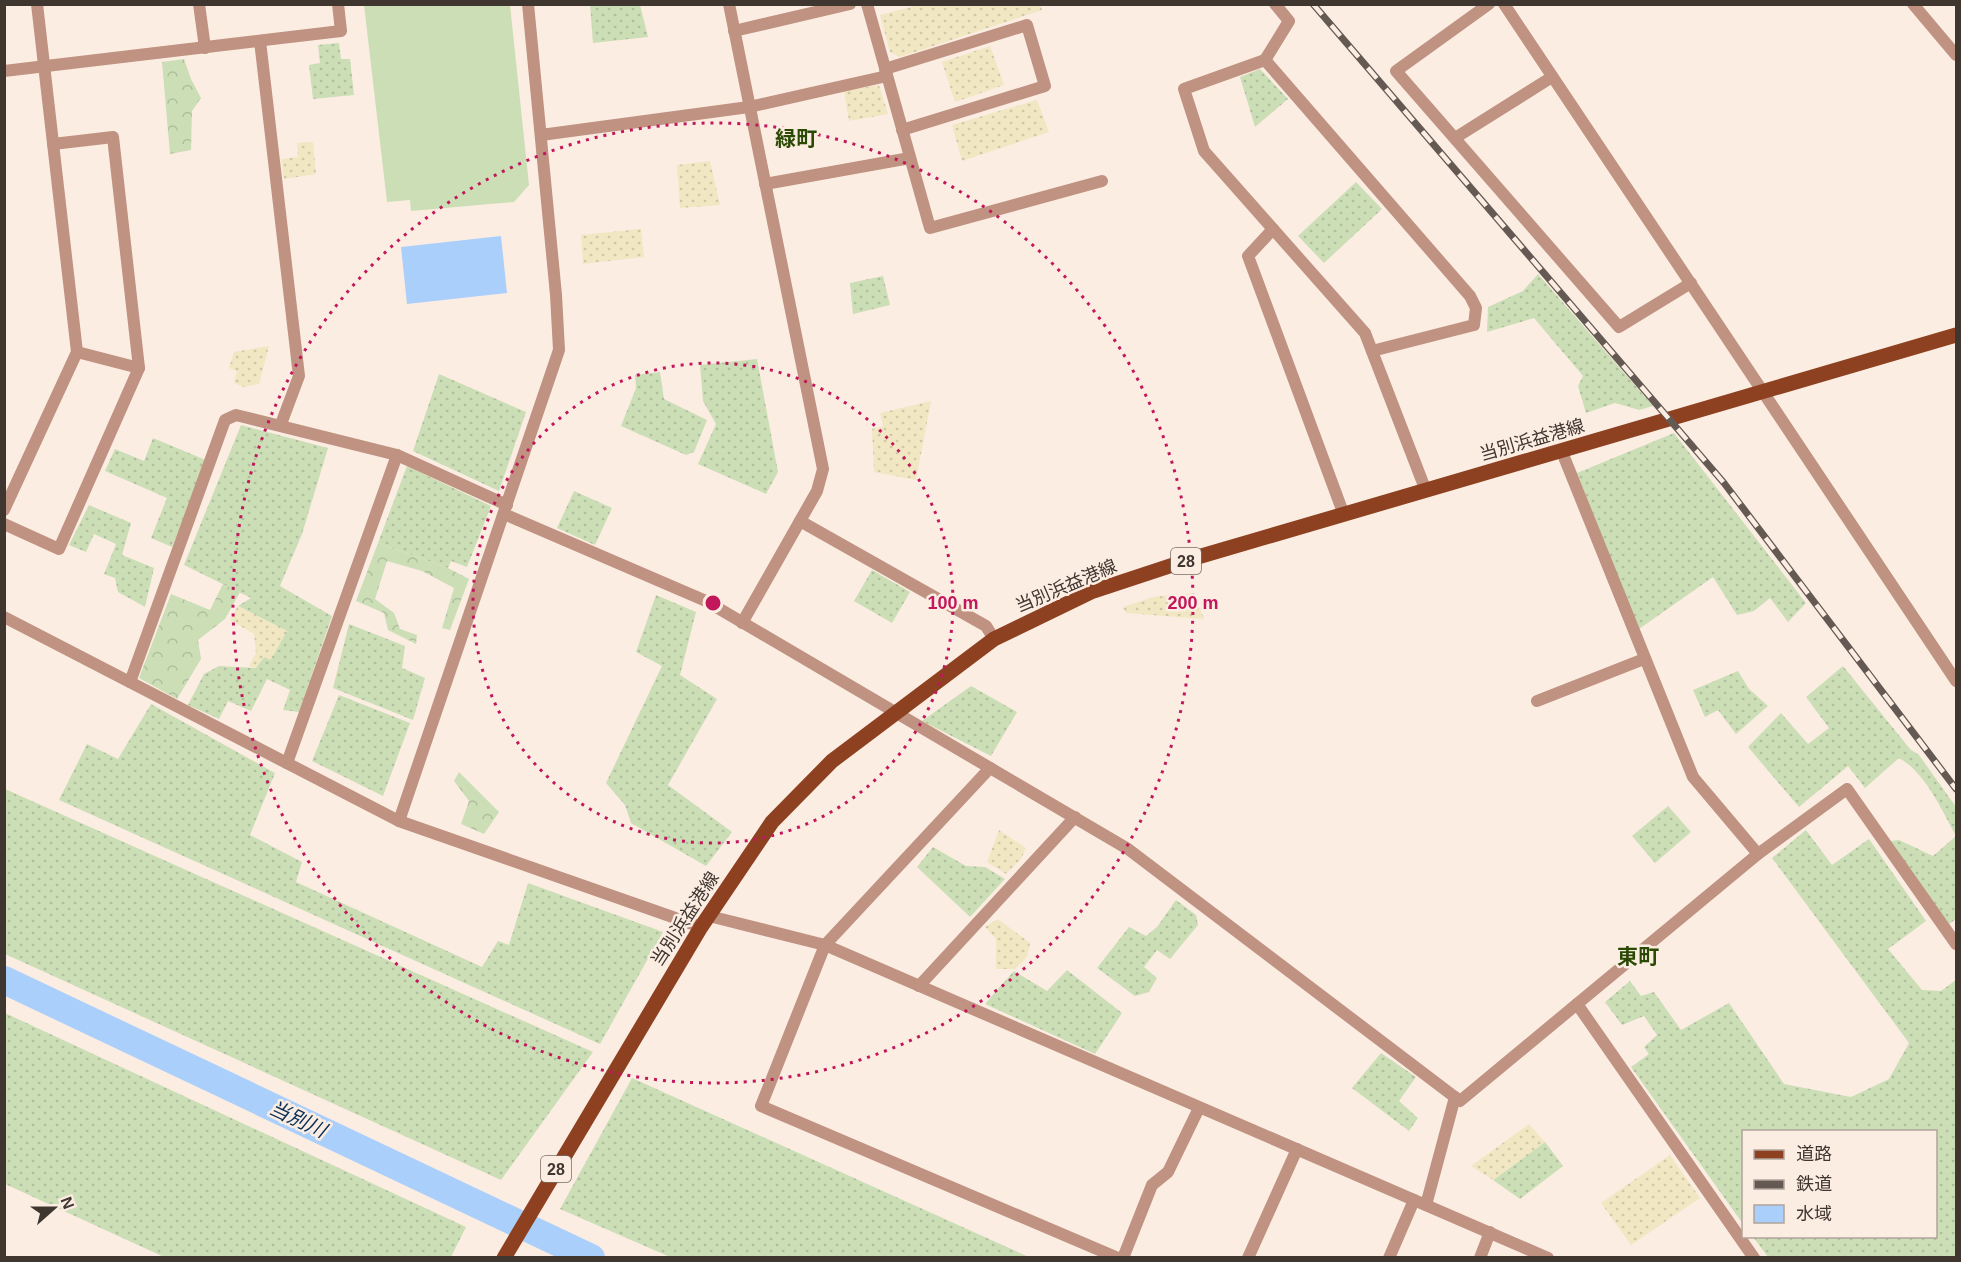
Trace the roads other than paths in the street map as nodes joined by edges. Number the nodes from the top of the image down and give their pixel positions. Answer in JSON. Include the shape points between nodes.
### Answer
{"nodes":[{"id":1,"x":37,"y":4,"type":"edge"},
{"id":2,"x":199,"y":4,"type":"edge"},
{"id":3,"x":338,"y":4,"type":"edge"},
{"id":4,"x":528,"y":4,"type":"edge"},
{"id":5,"x":729,"y":4,"type":"edge"},
{"id":6,"x":850,"y":4,"type":"edge"},
{"id":7,"x":867,"y":4,"type":"edge"},
{"id":8,"x":1275,"y":4,"type":"edge"},
{"id":9,"x":1489,"y":4,"type":"edge"},
{"id":10,"x":1504,"y":4,"type":"edge"},
{"id":11,"x":1913,"y":4,"type":"edge"},
{"id":12,"x":734,"y":31,"type":"junction"},
{"id":13,"x":260,"y":41,"type":"junction"},
{"id":14,"x":205,"y":48,"type":"junction"},
{"id":15,"x":1956,"y":55,"type":"edge"},
{"id":16,"x":1265,"y":60,"type":"junction"},
{"id":17,"x":44,"y":68,"type":"junction"},
{"id":18,"x":4,"y":71,"type":"edge"},
{"id":19,"x":886,"y":73,"type":"junction"},
{"id":20,"x":1552,"y":77,"type":"junction"},
{"id":21,"x":749,"y":106,"type":"junction"},
{"id":22,"x":902,"y":130,"type":"junction"},
{"id":23,"x":541,"y":135,"type":"junction"},
{"id":24,"x":1455,"y":138,"type":"junction"},
{"id":25,"x":53,"y":144,"type":"junction"},
{"id":26,"x":910,"y":158,"type":"junction"},
{"id":27,"x":1102,"y":181,"type":"dead end"},
{"id":28,"x":765,"y":184,"type":"junction"},
{"id":29,"x":1273,"y":229,"type":"junction"},
{"id":30,"x":1691,"y":284,"type":"junction"},
{"id":31,"x":1956,"y":335,"type":"edge"},
{"id":32,"x":1372,"y":351,"type":"junction"},
{"id":33,"x":77,"y":352,"type":"junction"},
{"id":34,"x":139,"y":368,"type":"junction"},
{"id":35,"x":1765,"y":392,"type":"junction"},
{"id":36,"x":281,"y":424,"type":"junction"},
{"id":37,"x":1562,"y":452,"type":"junction"},
{"id":38,"x":397,"y":456,"type":"junction"},
{"id":39,"x":1426,"y":491,"type":"junction"},
{"id":40,"x":505,"y":509,"type":"junction"},
{"id":41,"x":4,"y":510,"type":"edge"},
{"id":42,"x":1344,"y":515,"type":"junction"},
{"id":43,"x":800,"y":521,"type":"junction"},
{"id":44,"x":4,"y":524,"type":"edge"},
{"id":45,"x":4,"y":617,"type":"edge"},
{"id":46,"x":742,"y":622,"type":"junction"},
{"id":47,"x":994,"y":639,"type":"junction"},
{"id":48,"x":1644,"y":659,"type":"junction"},
{"id":49,"x":1956,"y":681,"type":"edge"},
{"id":50,"x":130,"y":682,"type":"junction"},
{"id":51,"x":1537,"y":701,"type":"dead end"},
{"id":52,"x":896,"y":713,"type":"junction"},
{"id":53,"x":287,"y":763,"type":"junction"},
{"id":54,"x":990,"y":768,"type":"junction"},
{"id":55,"x":1075,"y":817,"type":"junction"},
{"id":56,"x":399,"y":821,"type":"junction"},
{"id":57,"x":1758,"y":854,"type":"junction"},
{"id":58,"x":705,"y":922,"type":"junction"},
{"id":59,"x":1956,"y":944,"type":"edge"},
{"id":60,"x":825,"y":945,"type":"junction"},
{"id":61,"x":919,"y":986,"type":"junction"},
{"id":62,"x":1577,"y":1004,"type":"junction"},
{"id":63,"x":1455,"y":1097,"type":"junction"},
{"id":64,"x":1199,"y":1108,"type":"junction"},
{"id":65,"x":1297,"y":1149,"type":"junction"},
{"id":66,"x":1420,"y":1202,"type":"junction"},
{"id":67,"x":1490,"y":1233,"type":"junction"},
{"id":68,"x":504,"y":1257,"type":"edge"},
{"id":69,"x":1118,"y":1257,"type":"edge"},
{"id":70,"x":1123,"y":1257,"type":"edge"},
{"id":71,"x":1248,"y":1257,"type":"edge"},
{"id":72,"x":1389,"y":1257,"type":"edge"},
{"id":73,"x":1480,"y":1257,"type":"edge"},
{"id":74,"x":1548,"y":1257,"type":"edge"},
{"id":75,"x":1754,"y":1257,"type":"edge"}],
"edges":[{"from":1,"to":17,"type":"street"},
{"from":2,"to":14,"type":"street"},
{"from":3,"to":13,"type":"street","via":[[341,32]]},
{"from":4,"to":23,"type":"street"},
{"from":5,"to":12,"type":"street"},
{"from":6,"to":12,"type":"street"},
{"from":7,"to":19,"type":"street"},
{"from":8,"to":16,"type":"street","via":[[1289,21]]},
{"from":9,"to":24,"type":"street","via":[[1396,71]]},
{"from":10,"to":20,"type":"street"},
{"from":11,"to":15,"type":"street"},
{"from":12,"to":21,"type":"street"},
{"from":13,"to":14,"type":"street"},
{"from":13,"to":36,"type":"street","via":[[299,376]]},
{"from":14,"to":17,"type":"street"},
{"from":16,"to":29,"type":"street","via":[[1184,89],[1204,151]]},
{"from":16,"to":32,"type":"street","via":[[1470,296],[1476,308],[1474,325]]},
{"from":17,"to":18,"type":"street"},
{"from":17,"to":25,"type":"street"},
{"from":19,"to":21,"type":"street"},
{"from":19,"to":22,"type":"street"},
{"from":19,"to":22,"type":"street","via":[[1027,26],[1045,86]]},
{"from":20,"to":24,"type":"street"},
{"from":20,"to":30,"type":"street"},
{"from":21,"to":23,"type":"street"},
{"from":21,"to":28,"type":"street"},
{"from":22,"to":26,"type":"street"},
{"from":23,"to":40,"type":"street","via":[[559,350]]},
{"from":24,"to":30,"type":"street","via":[[1619,327]]},
{"from":25,"to":33,"type":"street"},
{"from":25,"to":34,"type":"street","via":[[113,137]]},
{"from":26,"to":27,"type":"street","via":[[930,228]]},
{"from":26,"to":28,"type":"street"},
{"from":28,"to":43,"type":"street","via":[[824,469],[818,491]]},
{"from":29,"to":32,"type":"street","via":[[1365,333]]},
{"from":29,"to":42,"type":"street","via":[[1248,256]]},
{"from":30,"to":35,"type":"street"},
{"from":31,"to":35,"type":"main road","name":"当別浜益港線","number":"28"},
{"from":32,"to":39,"type":"street"},
{"from":33,"to":34,"type":"street"},
{"from":33,"to":41,"type":"street"},
{"from":34,"to":44,"type":"street","via":[[59,549]]},
{"from":35,"to":37,"type":"main road","name":"当別浜益港線","number":"28"},
{"from":35,"to":49,"type":"street"},
{"from":36,"to":38,"type":"street"},
{"from":36,"to":50,"type":"street","via":[[236,415],[225,420]]},
{"from":37,"to":39,"type":"main road","name":"当別浜益港線","number":"28"},
{"from":37,"to":48,"type":"street"},
{"from":38,"to":40,"type":"street"},
{"from":38,"to":53,"type":"street"},
{"from":39,"to":42,"type":"main road","name":"当別浜益港線","number":"28"},
{"from":40,"to":46,"type":"street","via":[[706,601]]},
{"from":40,"to":56,"type":"street"},
{"from":42,"to":47,"type":"main road","name":"当別浜益港線","number":"28","via":[[1091,592]]},
{"from":43,"to":46,"type":"street"},
{"from":43,"to":47,"type":"street","via":[[986,626]]},
{"from":45,"to":50,"type":"street"},
{"from":46,"to":52,"type":"street"},
{"from":47,"to":52,"type":"main road","name":"当別浜益港線","number":"28"},
{"from":48,"to":51,"type":"street"},
{"from":48,"to":57,"type":"street","via":[[1693,777]]},
{"from":50,"to":53,"type":"street"},
{"from":52,"to":54,"type":"street"},
{"from":52,"to":58,"type":"main road","name":"当別浜益港線","number":"28","via":[[832,760],[772,822]]},
{"from":53,"to":56,"type":"street"},
{"from":54,"to":55,"type":"street"},
{"from":54,"to":60,"type":"street"},
{"from":55,"to":61,"type":"street"},
{"from":55,"to":63,"type":"street","via":[[1128,849]]},
{"from":56,"to":58,"type":"street"},
{"from":57,"to":59,"type":"street","via":[[1847,789]]},
{"from":57,"to":62,"type":"street"},
{"from":58,"to":60,"type":"street"},
{"from":58,"to":68,"type":"main road","name":"当別浜益港線","number":"28"},
{"from":60,"to":61,"type":"street"},
{"from":60,"to":69,"type":"street","via":[[761,1106]]},
{"from":61,"to":64,"type":"street"},
{"from":62,"to":63,"type":"street","via":[[1460,1101]]},
{"from":62,"to":75,"type":"street"},
{"from":63,"to":66,"type":"street"},
{"from":64,"to":65,"type":"street"},
{"from":64,"to":70,"type":"street","via":[[1168,1172],[1152,1185]]},
{"from":65,"to":66,"type":"street"},
{"from":65,"to":71,"type":"street"},
{"from":66,"to":67,"type":"street"},
{"from":66,"to":72,"type":"street"},
{"from":67,"to":73,"type":"street"},
{"from":67,"to":74,"type":"street"}]}
